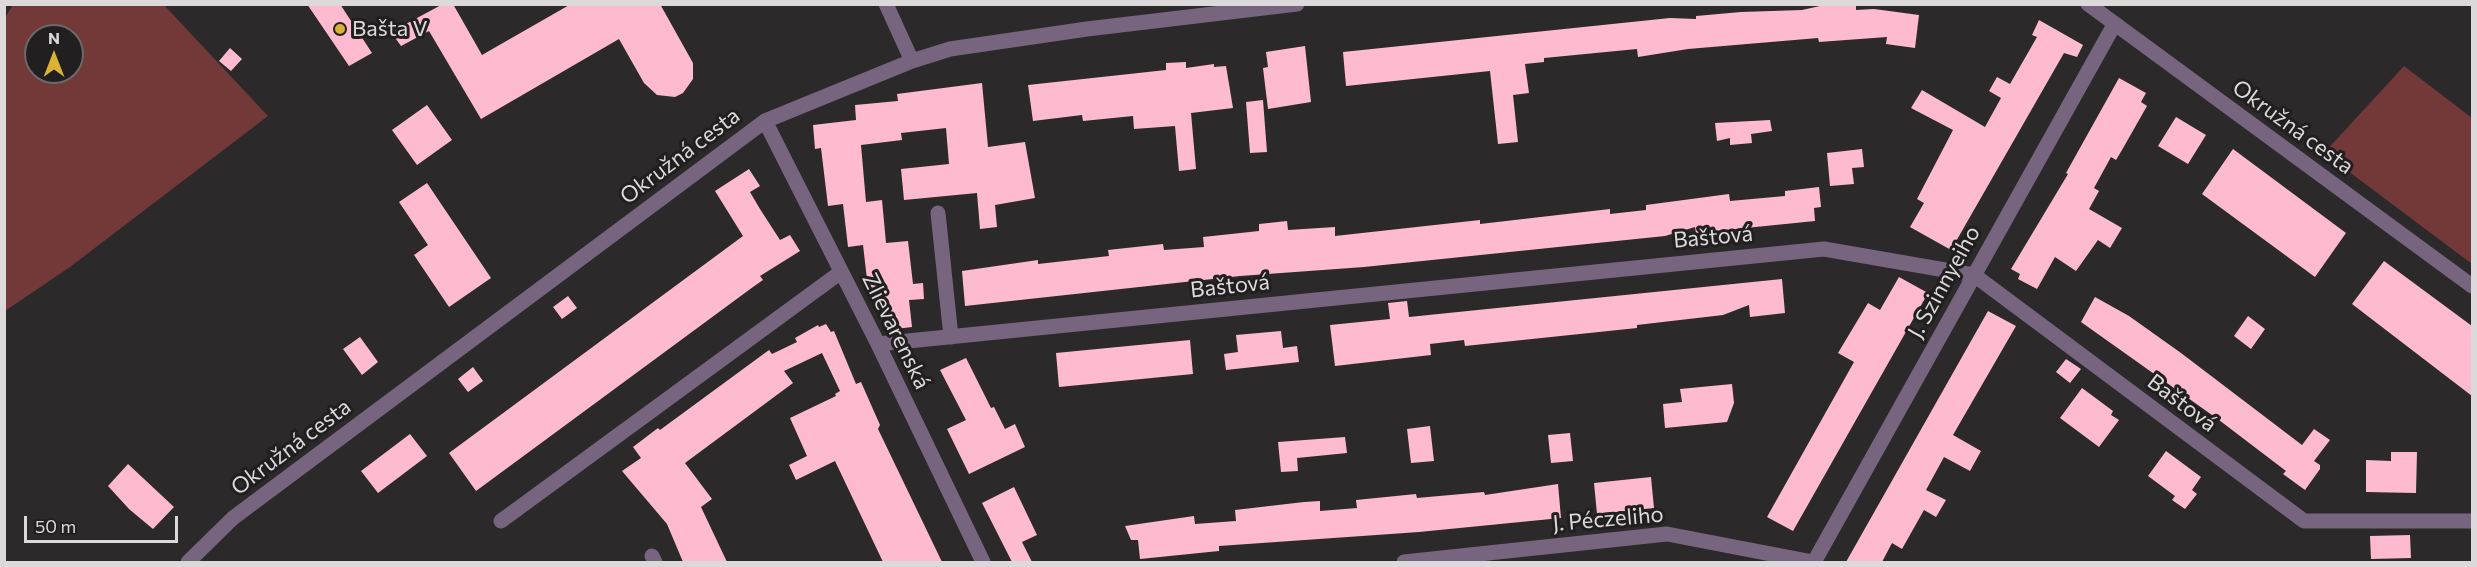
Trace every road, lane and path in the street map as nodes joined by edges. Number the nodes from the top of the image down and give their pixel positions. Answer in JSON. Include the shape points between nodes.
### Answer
{"nodes":[{"id":1,"x":886,"y":4,"type":"edge"},
{"id":2,"x":1297,"y":4,"type":"edge"},
{"id":3,"x":2088,"y":4,"type":"edge"},
{"id":4,"x":2114,"y":25,"type":"junction"},
{"id":5,"x":912,"y":61,"type":"junction"},
{"id":6,"x":765,"y":121,"type":"junction"},
{"id":7,"x":938,"y":213,"type":"dead end"},
{"id":8,"x":841,"y":272,"type":"junction"},
{"id":9,"x":1974,"y":275,"type":"junction"},
{"id":10,"x":2472,"y":286,"type":"edge"},
{"id":11,"x":951,"y":337,"type":"junction"},
{"id":12,"x":878,"y":344,"type":"junction"},
{"id":13,"x":501,"y":521,"type":"dead end"},
{"id":14,"x":2472,"y":521,"type":"edge"},
{"id":15,"x":189,"y":562,"type":"edge"},
{"id":16,"x":983,"y":562,"type":"edge"},
{"id":17,"x":1404,"y":562,"type":"edge"},
{"id":18,"x":1813,"y":562,"type":"edge"}],
"edges":[{"from":1,"to":5,"type":"street"},
{"from":2,"to":5,"type":"street","name":"Okružná cesta","via":[[982,43]]},
{"from":3,"to":4,"type":"street","name":"Okružná cesta"},
{"from":4,"to":9,"type":"street","name":"J. Szinnyeiho"},
{"from":4,"to":10,"type":"street","name":"Okružná cesta"},
{"from":5,"to":6,"type":"street","name":"Okružná cesta"},
{"from":6,"to":8,"type":"street","name":"Zlievarenská"},
{"from":6,"to":15,"type":"street","name":"Okružná cesta","via":[[233,518]]},
{"from":7,"to":11,"type":"street"},
{"from":8,"to":12,"type":"street","name":"Zlievarenská"},
{"from":8,"to":13,"type":"street"},
{"from":9,"to":11,"type":"street","name":"Baštová","via":[[1824,249]]},
{"from":9,"to":14,"type":"street","name":"Baštová","via":[[2304,521]]},
{"from":9,"to":18,"type":"street","name":"J. Szinnyeiho"},
{"from":11,"to":12,"type":"street","name":"Baštová"},
{"from":12,"to":16,"type":"street","name":"Zlievarenská"},
{"from":17,"to":18,"type":"street","name":"J. Péczeliho","via":[[1667,534]]}]}
